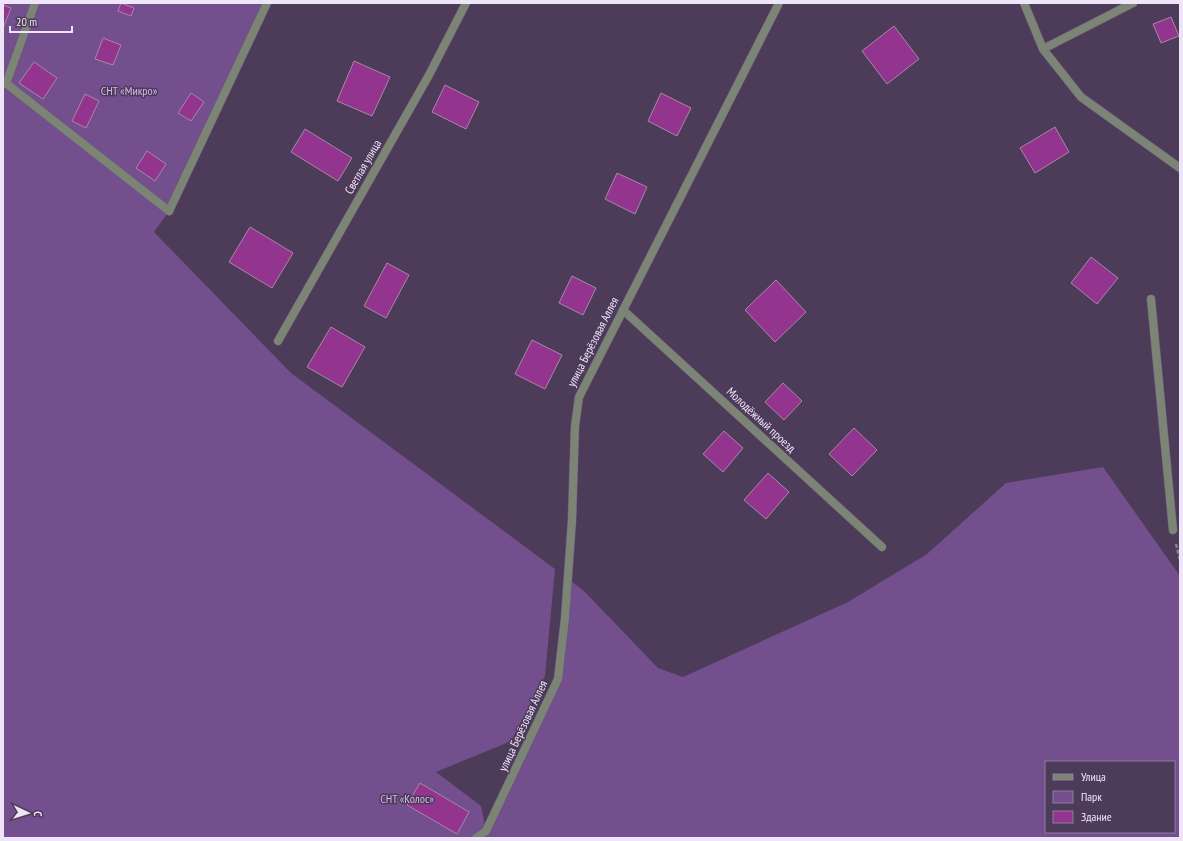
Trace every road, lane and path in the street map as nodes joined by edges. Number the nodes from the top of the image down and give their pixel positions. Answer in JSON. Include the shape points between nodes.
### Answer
{"nodes":[{"id":1,"x":35,"y":3,"type":"edge"},
{"id":2,"x":267,"y":3,"type":"edge"},
{"id":3,"x":466,"y":3,"type":"edge"},
{"id":4,"x":779,"y":3,"type":"edge"},
{"id":5,"x":1024,"y":3,"type":"edge"},
{"id":6,"x":1133,"y":3,"type":"edge"},
{"id":7,"x":1043,"y":49,"type":"junction"},
{"id":8,"x":4,"y":83,"type":"edge"},
{"id":9,"x":1180,"y":168,"type":"edge"},
{"id":10,"x":1151,"y":299,"type":"dead end"},
{"id":11,"x":623,"y":310,"type":"junction"},
{"id":12,"x":278,"y":341,"type":"dead end"},
{"id":13,"x":1173,"y":530,"type":"dead end"},
{"id":14,"x":882,"y":547,"type":"dead end"},
{"id":15,"x":486,"y":835,"type":"edge"},
{"id":16,"x":476,"y":838,"type":"edge"}],
"edges":[{"from":1,"to":8,"type":"street"},
{"from":2,"to":8,"type":"street","via":[[169,211]]},
{"from":3,"to":12,"type":"street","name":"Светлая улица","via":[[429,74]]},
{"from":4,"to":11,"type":"street","name":"улица Берёзовая Аллея"},
{"from":5,"to":7,"type":"street"},
{"from":6,"to":7,"type":"street"},
{"from":7,"to":9,"type":"street","via":[[1081,97]]},
{"from":10,"to":13,"type":"street"},
{"from":11,"to":14,"type":"street","name":"Молодёжный проезд"},
{"from":11,"to":15,"type":"street","name":"улица Берёзовая Аллея","via":[[579,397],[575,426],[565,618],[558,679]]},
{"from":15,"to":16,"type":"street"}]}
